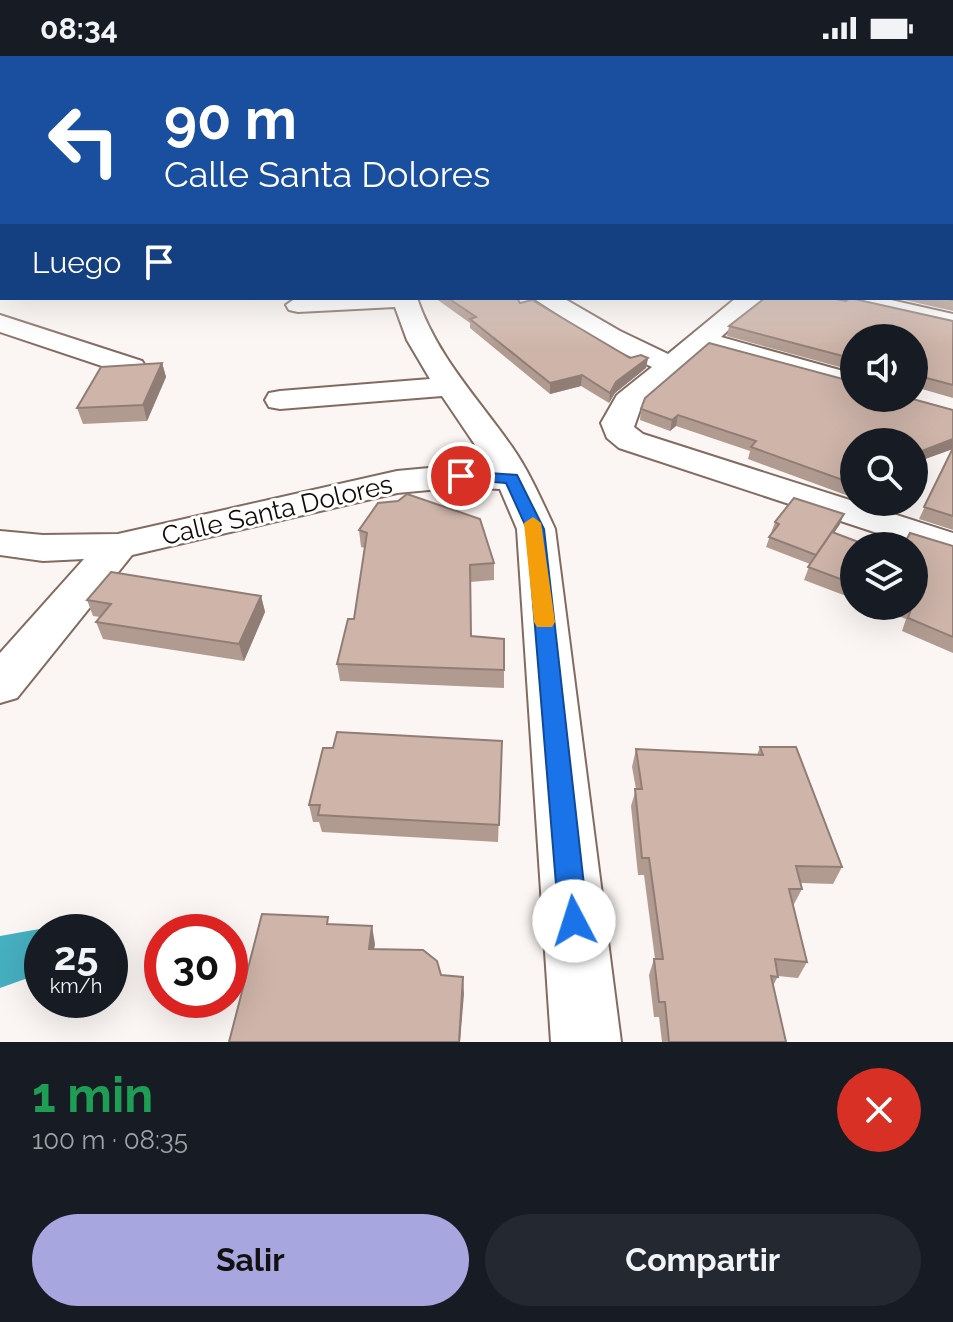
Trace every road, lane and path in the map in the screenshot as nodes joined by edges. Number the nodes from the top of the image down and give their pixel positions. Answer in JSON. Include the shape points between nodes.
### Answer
{"nodes":[{"id":1,"x":374,"y":300,"type":"edge"},
{"id":2,"x":405,"y":300,"type":"edge"},
{"id":3,"x":548,"y":300,"type":"edge"},
{"id":4,"x":749,"y":300,"type":"edge"},
{"id":5,"x":859,"y":300,"type":"edge"},
{"id":6,"x":298,"y":305,"type":"dead end"},
{"id":7,"x":953,"y":322,"type":"edge"},
{"id":8,"x":0,"y":323,"type":"edge"},
{"id":9,"x":700,"y":340,"type":"junction"},
{"id":10,"x":670,"y":365,"type":"junction"},
{"id":11,"x":132,"y":367,"type":"edge"},
{"id":12,"x":840,"y":379,"type":"edge"},
{"id":13,"x":448,"y":387,"type":"junction"},
{"id":14,"x":280,"y":400,"type":"dead end"},
{"id":15,"x":512,"y":479,"type":"junction"},
{"id":16,"x":0,"y":543,"type":"edge"},
{"id":17,"x":118,"y":546,"type":"junction"},
{"id":18,"x":953,"y":546,"type":"edge"},
{"id":19,"x":0,"y":685,"type":"edge"},
{"id":20,"x":586,"y":1042,"type":"edge"}],
"edges":[{"from":1,"to":6,"type":"street"},
{"from":2,"to":13,"type":"street"},
{"from":3,"to":10,"type":"street"},
{"from":4,"to":9,"type":"street"},
{"from":5,"to":7,"type":"street"},
{"from":8,"to":11,"type":"street"},
{"from":9,"to":10,"type":"street"},
{"from":9,"to":12,"type":"street"},
{"from":10,"to":18,"type":"street","via":[[628,402],[617,423],[631,441]]},
{"from":13,"to":14,"type":"street"},
{"from":13,"to":15,"type":"street","via":[[499,453]]},
{"from":15,"to":17,"type":"street","name":"Calle Santa Dolores","via":[[461,476],[397,482]]},
{"from":15,"to":20,"type":"street","via":[[536,529]]},
{"from":16,"to":17,"type":"street","name":"Calle Santa Dolores"},
{"from":17,"to":19,"type":"street"}]}
